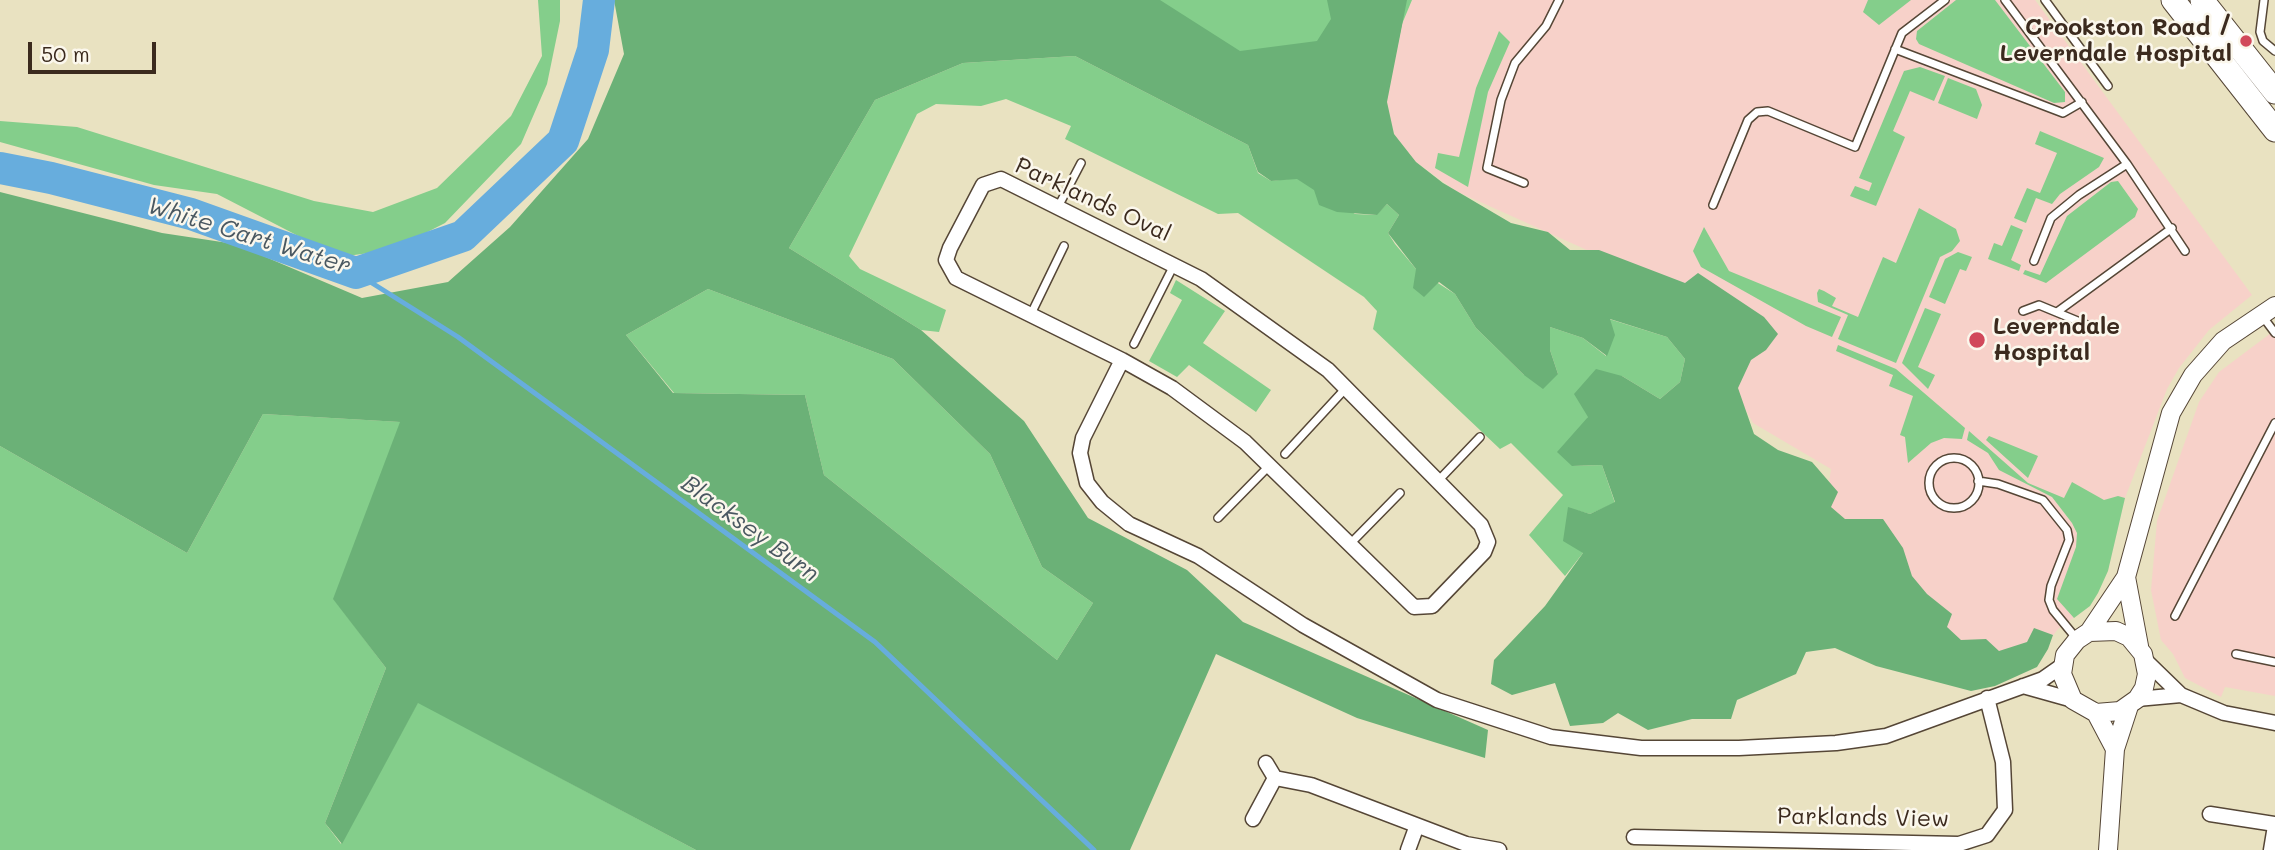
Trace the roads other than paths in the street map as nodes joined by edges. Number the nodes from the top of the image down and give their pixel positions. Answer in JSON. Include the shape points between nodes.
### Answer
{"nodes":[{"id":1,"x":1559,"y":0,"type":"edge"},
{"id":2,"x":1945,"y":0,"type":"edge"},
{"id":3,"x":2005,"y":0,"type":"edge"},
{"id":4,"x":2045,"y":0,"type":"edge"},
{"id":5,"x":2174,"y":0,"type":"edge"},
{"id":6,"x":2202,"y":0,"type":"edge"},
{"id":7,"x":2264,"y":0,"type":"edge"},
{"id":8,"x":1895,"y":49,"type":"junction"},
{"id":9,"x":2275,"y":51,"type":"edge"},
{"id":10,"x":2108,"y":86,"type":"dead end"},
{"id":11,"x":2275,"y":92,"type":"edge"},
{"id":12,"x":2082,"y":102,"type":"junction"},
{"id":13,"x":2273,"y":121,"type":"edge"},
{"id":14,"x":1081,"y":163,"type":"dead end"},
{"id":15,"x":2127,"y":164,"type":"junction"},
{"id":16,"x":1524,"y":183,"type":"dead end"},
{"id":17,"x":1713,"y":205,"type":"dead end"},
{"id":18,"x":1057,"y":208,"type":"junction"},
{"id":19,"x":2172,"y":228,"type":"junction"},
{"id":20,"x":1064,"y":246,"type":"dead end"},
{"id":21,"x":2185,"y":251,"type":"dead end"},
{"id":22,"x":2034,"y":261,"type":"dead end"},
{"id":23,"x":1174,"y":264,"type":"junction"},
{"id":24,"x":2023,"y":311,"type":"dead end"},
{"id":25,"x":2268,"y":311,"type":"edge"},
{"id":26,"x":2057,"y":312,"type":"junction"},
{"id":27,"x":1031,"y":315,"type":"junction"},
{"id":28,"x":2097,"y":329,"type":"dead end"},
{"id":29,"x":2275,"y":333,"type":"edge"},
{"id":30,"x":1134,"y":344,"type":"dead end"},
{"id":31,"x":1122,"y":360,"type":"junction"},
{"id":32,"x":1346,"y":388,"type":"junction"},
{"id":33,"x":2275,"y":423,"type":"edge"},
{"id":34,"x":1480,"y":437,"type":"dead end"},
{"id":35,"x":1285,"y":454,"type":"dead end"},
{"id":36,"x":1269,"y":466,"type":"junction"},
{"id":37,"x":1978,"y":481,"type":"junction"},
{"id":38,"x":1437,"y":483,"type":"junction"},
{"id":39,"x":1400,"y":493,"type":"dead end"},
{"id":40,"x":1218,"y":518,"type":"dead end"},
{"id":41,"x":1349,"y":546,"type":"junction"},
{"id":42,"x":2126,"y":577,"type":"junction"},
{"id":43,"x":2175,"y":616,"type":"dead end"},
{"id":44,"x":2083,"y":636,"type":"junction"},
{"id":45,"x":2142,"y":654,"type":"junction"},
{"id":46,"x":2236,"y":654,"type":"dead end"},
{"id":47,"x":2275,"y":662,"type":"edge"},
{"id":48,"x":2063,"y":665,"type":"junction"},
{"id":49,"x":2023,"y":685,"type":"junction"},
{"id":50,"x":2181,"y":695,"type":"junction"},
{"id":51,"x":1987,"y":698,"type":"junction"},
{"id":52,"x":2073,"y":699,"type":"junction"},
{"id":53,"x":2133,"y":702,"type":"junction"},
{"id":54,"x":2096,"y":713,"type":"junction"},
{"id":55,"x":2275,"y":723,"type":"edge"},
{"id":56,"x":2115,"y":749,"type":"junction"},
{"id":57,"x":1266,"y":763,"type":"dead end"},
{"id":58,"x":1275,"y":778,"type":"junction"},
{"id":59,"x":2210,"y":814,"type":"dead end"},
{"id":60,"x":1253,"y":819,"type":"dead end"},
{"id":61,"x":2275,"y":825,"type":"edge"},
{"id":62,"x":1416,"y":828,"type":"junction"},
{"id":63,"x":1634,"y":837,"type":"dead end"},
{"id":64,"x":1793,"y":844,"type":"edge"},
{"id":65,"x":1870,"y":845,"type":"edge"},
{"id":66,"x":1408,"y":850,"type":"edge"},
{"id":67,"x":1499,"y":850,"type":"edge"},
{"id":68,"x":2108,"y":850,"type":"edge"},
{"id":69,"x":2271,"y":850,"type":"edge"}],
"edges":[{"from":1,"to":16,"type":"lane","via":[[1546,26],[1515,63],[1501,100],[1487,169]]},
{"from":2,"to":8,"type":"lane","via":[[1902,33]]},
{"from":3,"to":12,"type":"lane"},
{"from":4,"to":10,"type":"lane"},
{"from":5,"to":13,"type":"main road"},
{"from":6,"to":11,"type":"main road"},
{"from":7,"to":9,"type":"lane","via":[[2260,32]]},
{"from":8,"to":12,"type":"lane","via":[[2063,113]]},
{"from":8,"to":17,"type":"lane","via":[[1855,146],[1768,111],[1757,112],[1748,120]]},
{"from":12,"to":15,"type":"lane"},
{"from":14,"to":18,"type":"lane"},
{"from":15,"to":19,"type":"lane"},
{"from":15,"to":22,"type":"lane","via":[[2051,218]]},
{"from":18,"to":23,"type":"street","name":"Parklands Oval"},
{"from":18,"to":27,"type":"street","name":"Parklands Oval","via":[[1001,179],[991,180],[983,185],[946,260],[956,278]]},
{"from":19,"to":21,"type":"lane"},
{"from":19,"to":26,"type":"lane"},
{"from":20,"to":27,"type":"lane"},
{"from":23,"to":30,"type":"lane"},
{"from":23,"to":32,"type":"street","name":"Parklands Oval","via":[[1328,370]]},
{"from":24,"to":26,"type":"lane","via":[[2039,305]]},
{"from":25,"to":29,"type":"lane"},
{"from":25,"to":42,"type":"street","via":[[2222,341],[2193,375],[2171,413]]},
{"from":26,"to":28,"type":"lane"},
{"from":27,"to":31,"type":"street","name":"Parklands Oval"},
{"from":31,"to":36,"type":"street","name":"Parklands Oval","via":[[1171,388],[1245,442]]},
{"from":31,"to":51,"type":"street","via":[[1080,453],[1087,483],[1102,502],[1129,524],[1198,556],[1303,625],[1437,699],[1551,737],[1641,748],[1739,748],[1886,736]]},
{"from":32,"to":35,"type":"lane"},
{"from":32,"to":38,"type":"street","name":"Parklands Oval"},
{"from":33,"to":43,"type":"lane"},
{"from":34,"to":38,"type":"lane"},
{"from":36,"to":40,"type":"lane"},
{"from":36,"to":41,"type":"street","name":"Parklands Oval"},
{"from":37,"to":37,"type":"lane","via":[[1969,463],[1949,459],[1931,473],[1929,488],[1937,503],[1959,508],[1974,497]]},
{"from":37,"to":44,"type":"lane","via":[[2043,500],[2067,530],[2069,540],[2049,600],[2053,610]]},
{"from":38,"to":41,"type":"street","name":"Parklands Oval","via":[[1481,525],[1488,542],[1432,607],[1414,607]]},
{"from":39,"to":41,"type":"lane"},
{"from":42,"to":44,"type":"street"},
{"from":42,"to":45,"type":"street"},
{"from":44,"to":45,"type":"street","via":[[2116,631]]},
{"from":44,"to":48,"type":"street"},
{"from":45,"to":50,"type":"street"},
{"from":45,"to":53,"type":"street","via":[[2144,688]]},
{"from":46,"to":47,"type":"lane"},
{"from":48,"to":49,"type":"street","via":[[2043,679]]},
{"from":48,"to":52,"type":"street","via":[[2066,688]]},
{"from":49,"to":51,"type":"street"},
{"from":49,"to":52,"type":"street"},
{"from":50,"to":53,"type":"street"},
{"from":50,"to":55,"type":"street","via":[[2224,713]]},
{"from":51,"to":65,"type":"street","name":"Parklands View","via":[[2003,762],[2005,810],[1987,835],[1959,844]]},
{"from":52,"to":54,"type":"street"},
{"from":53,"to":54,"type":"street","via":[[2110,713]]},
{"from":53,"to":56,"type":"street"},
{"from":54,"to":56,"type":"street"},
{"from":56,"to":68,"type":"street"},
{"from":57,"to":58,"type":"street"},
{"from":58,"to":60,"type":"street"},
{"from":58,"to":62,"type":"street","via":[[1311,785]]},
{"from":59,"to":61,"type":"street"},
{"from":61,"to":69,"type":"street"},
{"from":62,"to":66,"type":"street"},
{"from":62,"to":67,"type":"street"},
{"from":63,"to":64,"type":"street","name":"Parklands View"},
{"from":64,"to":65,"type":"street","name":"Parklands View"}]}
